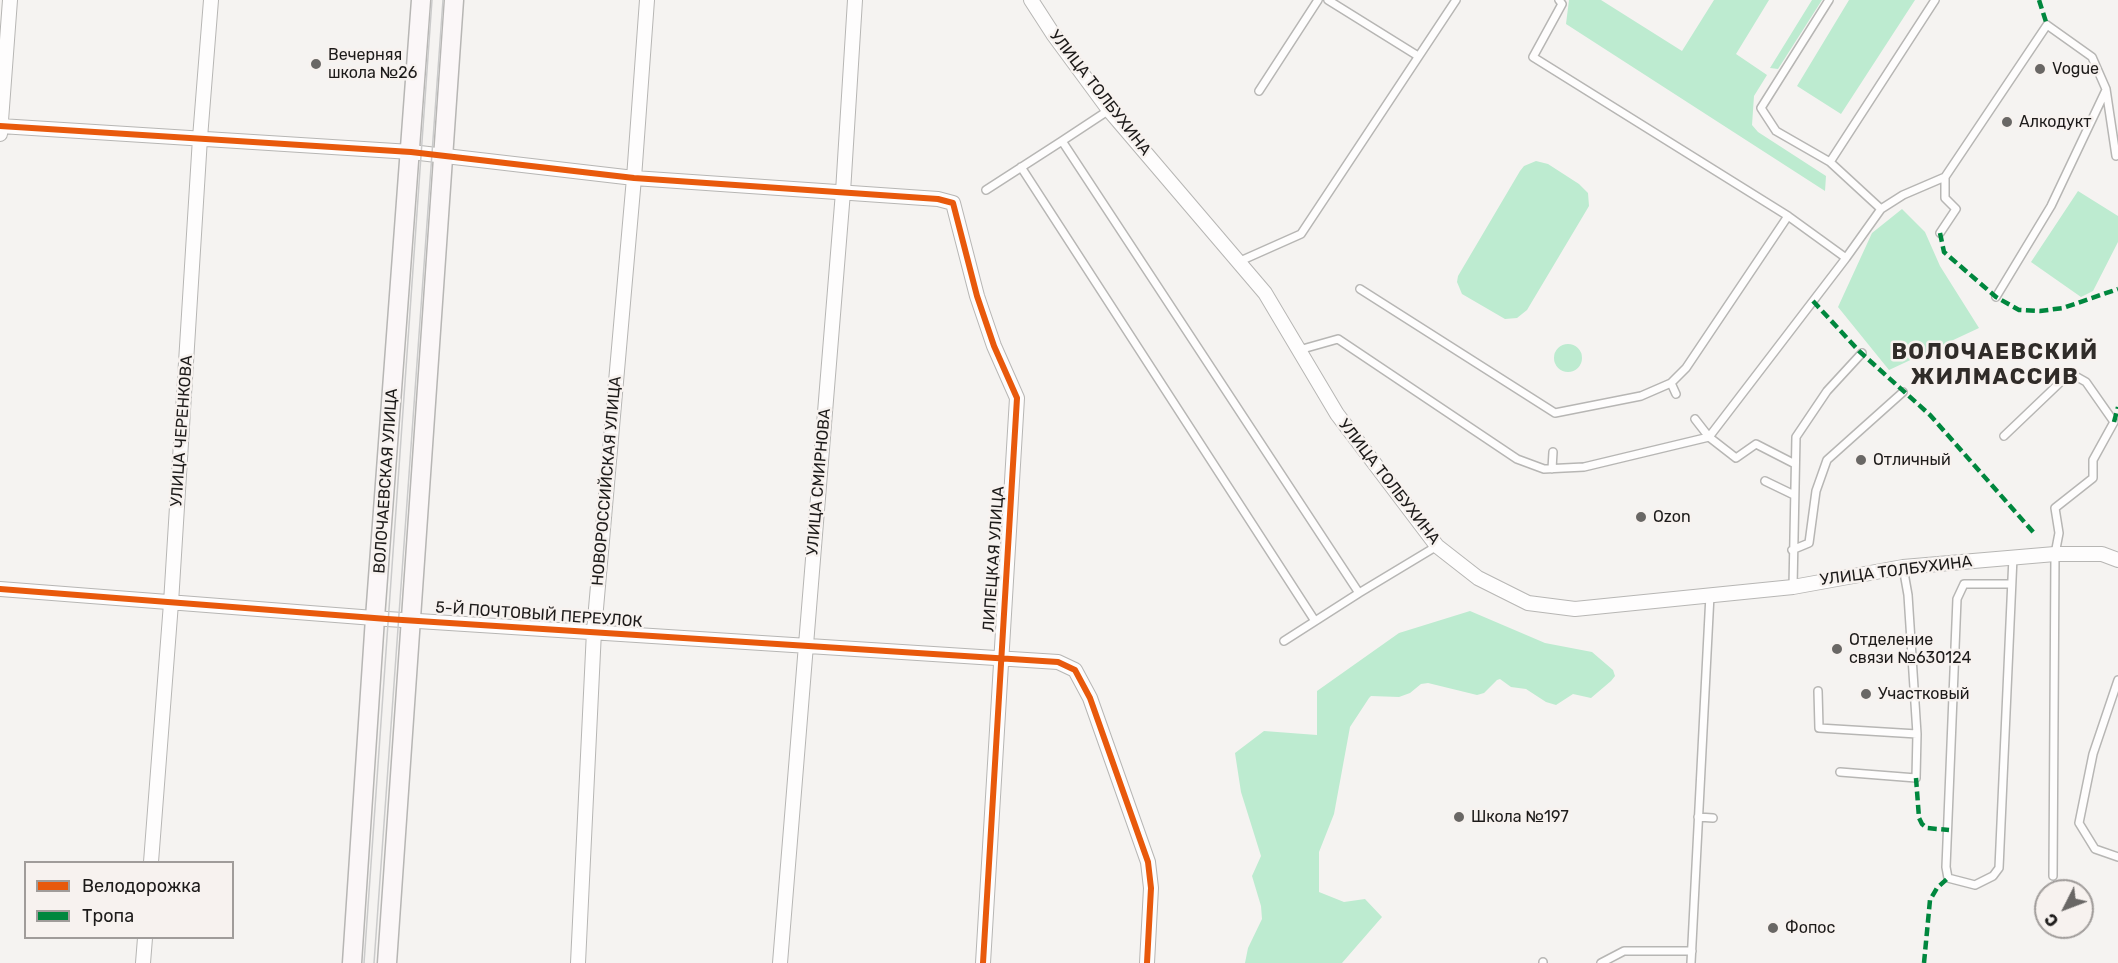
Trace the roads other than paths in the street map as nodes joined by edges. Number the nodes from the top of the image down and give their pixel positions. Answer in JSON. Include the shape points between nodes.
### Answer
{"nodes":[{"id":1,"x":10,"y":0,"type":"edge"},
{"id":2,"x":211,"y":0,"type":"edge"},
{"id":3,"x":421,"y":0,"type":"edge"},
{"id":4,"x":454,"y":0,"type":"edge"},
{"id":5,"x":647,"y":0,"type":"edge"},
{"id":6,"x":855,"y":0,"type":"edge"},
{"id":7,"x":1031,"y":0,"type":"edge"},
{"id":8,"x":1318,"y":0,"type":"edge"},
{"id":9,"x":1328,"y":0,"type":"edge"},
{"id":10,"x":1456,"y":0,"type":"edge"},
{"id":11,"x":1559,"y":0,"type":"edge"},
{"id":12,"x":1829,"y":0,"type":"edge"},
{"id":13,"x":1935,"y":0,"type":"edge"},
{"id":14,"x":1418,"y":56,"type":"junction"},
{"id":15,"x":2106,"y":89,"type":"junction"},
{"id":16,"x":1259,"y":92,"type":"dead end"},
{"id":17,"x":1109,"y":110,"type":"junction"},
{"id":18,"x":0,"y":126,"type":"edge"},
{"id":19,"x":0,"y":134,"type":"edge"},
{"id":20,"x":200,"y":138,"type":"junction"},
{"id":21,"x":1062,"y":141,"type":"junction"},
{"id":22,"x":411,"y":152,"type":"junction"},
{"id":23,"x":443,"y":156,"type":"junction"},
{"id":24,"x":2116,"y":156,"type":"dead end"},
{"id":25,"x":1830,"y":162,"type":"junction"},
{"id":26,"x":1021,"y":167,"type":"junction"},
{"id":27,"x":1945,"y":177,"type":"junction"},
{"id":28,"x":634,"y":178,"type":"junction"},
{"id":29,"x":986,"y":190,"type":"dead end"},
{"id":30,"x":843,"y":192,"type":"junction"},
{"id":31,"x":1881,"y":209,"type":"junction"},
{"id":32,"x":1788,"y":216,"type":"junction"},
{"id":33,"x":1940,"y":233,"type":"dead end"},
{"id":34,"x":1846,"y":258,"type":"junction"},
{"id":35,"x":1238,"y":262,"type":"junction"},
{"id":36,"x":1359,"y":289,"type":"dead end"},
{"id":37,"x":1996,"y":297,"type":"dead end"},
{"id":38,"x":1299,"y":350,"type":"junction"},
{"id":39,"x":1862,"y":353,"type":"dead end"},
{"id":40,"x":1671,"y":383,"type":"junction"},
{"id":41,"x":1903,"y":392,"type":"dead end"},
{"id":42,"x":1676,"y":394,"type":"dead end"},
{"id":43,"x":1695,"y":419,"type":"dead end"},
{"id":44,"x":2004,"y":436,"type":"dead end"},
{"id":45,"x":1709,"y":437,"type":"junction"},
{"id":46,"x":1553,"y":452,"type":"dead end"},
{"id":47,"x":1795,"y":464,"type":"junction"},
{"id":48,"x":1552,"y":469,"type":"junction"},
{"id":49,"x":1765,"y":481,"type":"dead end"},
{"id":50,"x":1794,"y":495,"type":"junction"},
{"id":51,"x":1437,"y":546,"type":"junction"},
{"id":52,"x":1792,"y":550,"type":"junction"},
{"id":53,"x":2055,"y":554,"type":"junction"},
{"id":54,"x":2013,"y":558,"type":"junction"},
{"id":55,"x":2118,"y":560,"type":"edge"},
{"id":56,"x":1903,"y":567,"type":"junction"},
{"id":57,"x":2011,"y":584,"type":"junction"},
{"id":58,"x":1793,"y":587,"type":"junction"},
{"id":59,"x":0,"y":589,"type":"edge"},
{"id":60,"x":1359,"y":593,"type":"junction"},
{"id":61,"x":1710,"y":595,"type":"junction"},
{"id":62,"x":171,"y":603,"type":"junction"},
{"id":63,"x":375,"y":618,"type":"junction"},
{"id":64,"x":410,"y":620,"type":"junction"},
{"id":65,"x":1315,"y":621,"type":"junction"},
{"id":66,"x":594,"y":631,"type":"junction"},
{"id":67,"x":1284,"y":641,"type":"dead end"},
{"id":68,"x":805,"y":646,"type":"junction"},
{"id":69,"x":1001,"y":659,"type":"junction"},
{"id":70,"x":2118,"y":680,"type":"edge"},
{"id":71,"x":1818,"y":692,"type":"dead end"},
{"id":72,"x":1917,"y":735,"type":"junction"},
{"id":73,"x":1840,"y":772,"type":"dead end"},
{"id":74,"x":1698,"y":818,"type":"junction"},
{"id":75,"x":1713,"y":818,"type":"dead end"},
{"id":76,"x":2118,"y":857,"type":"edge"},
{"id":77,"x":151,"y":861,"type":"edge"},
{"id":78,"x":2053,"y":876,"type":"dead end"},
{"id":79,"x":145,"y":939,"type":"edge"},
{"id":80,"x":1692,"y":951,"type":"junction"},
{"id":81,"x":143,"y":963,"type":"edge"},
{"id":82,"x":352,"y":963,"type":"edge"},
{"id":83,"x":387,"y":963,"type":"edge"},
{"id":84,"x":578,"y":963,"type":"edge"},
{"id":85,"x":780,"y":963,"type":"edge"},
{"id":86,"x":983,"y":963,"type":"edge"},
{"id":87,"x":1147,"y":963,"type":"edge"},
{"id":88,"x":1601,"y":963,"type":"edge"},
{"id":89,"x":1691,"y":963,"type":"edge"}],
"edges":[{"from":1,"to":18,"type":"street"},
{"from":2,"to":20,"type":"street","name":"УЛИЦА ЧЕРЕНКОВА"},
{"from":3,"to":22,"type":"main road","name":"ВОЛОЧАЕВСКАЯ УЛИЦА"},
{"from":4,"to":23,"type":"main road","name":"ВОЛОЧАЕВСКАЯ УЛИЦА"},
{"from":5,"to":28,"type":"street","name":"НОВОРОССИЙСКАЯ УЛИЦА"},
{"from":6,"to":30,"type":"street","name":"УЛИЦА СМИРНОВА"},
{"from":7,"to":17,"type":"street","name":"УЛИЦА ТОЛБУХИНА"},
{"from":8,"to":16,"type":"lane"},
{"from":9,"to":14,"type":"lane"},
{"from":10,"to":14,"type":"lane"},
{"from":11,"to":32,"type":"lane","via":[[1562,4],[1533,57]]},
{"from":12,"to":25,"type":"lane","via":[[1761,108],[1776,131]]},
{"from":13,"to":25,"type":"lane"},
{"from":14,"to":35,"type":"lane","via":[[1301,234]]},
{"from":15,"to":24,"type":"lane"},
{"from":15,"to":27,"type":"lane","via":[[2092,57],[2047,25]]},
{"from":15,"to":37,"type":"lane","via":[[2051,206]]},
{"from":17,"to":21,"type":"lane"},
{"from":17,"to":35,"type":"street","name":"УЛИЦА ТОЛБУХИНА"},
{"from":18,"to":19,"type":"street"},
{"from":18,"to":20,"type":"street"},
{"from":20,"to":22,"type":"street"},
{"from":20,"to":62,"type":"street","name":"УЛИЦА ЧЕРЕНКОВА"},
{"from":21,"to":26,"type":"lane"},
{"from":21,"to":60,"type":"lane"},
{"from":22,"to":23,"type":"street"},
{"from":22,"to":63,"type":"main road","name":"ВОЛОЧАЕВСКАЯ УЛИЦА"},
{"from":23,"to":28,"type":"street"},
{"from":23,"to":64,"type":"main road","name":"ВОЛОЧАЕВСКАЯ УЛИЦА"},
{"from":25,"to":31,"type":"lane"},
{"from":26,"to":29,"type":"lane"},
{"from":26,"to":65,"type":"lane"},
{"from":27,"to":31,"type":"lane"},
{"from":27,"to":33,"type":"lane","via":[[1946,198],[1956,209]]},
{"from":28,"to":30,"type":"street"},
{"from":28,"to":66,"type":"street","name":"НОВОРОССИЙСКАЯ УЛИЦА"},
{"from":30,"to":68,"type":"street","name":"УЛИЦА СМИРНОВА"},
{"from":30,"to":69,"type":"street","name":"ЛИПЕЦКАЯ УЛИЦА","via":[[953,203],[977,296],[1017,398]]},
{"from":31,"to":34,"type":"lane"},
{"from":32,"to":34,"type":"lane"},
{"from":32,"to":40,"type":"lane","via":[[1686,368]]},
{"from":34,"to":45,"type":"lane"},
{"from":35,"to":38,"type":"street","name":"УЛИЦА ТОЛБУХИНА","via":[[1265,293]]},
{"from":36,"to":40,"type":"lane","via":[[1555,417],[1641,396]]},
{"from":38,"to":48,"type":"lane","via":[[1338,339],[1517,459]]},
{"from":38,"to":51,"type":"street","name":"УЛИЦА ТОЛБУХИНА","via":[[1337,414]]},
{"from":39,"to":47,"type":"lane","via":[[1827,391],[1796,437]]},
{"from":40,"to":42,"type":"lane"},
{"from":41,"to":52,"type":"lane","via":[[1827,460],[1816,491],[1809,543]]},
{"from":43,"to":45,"type":"lane"},
{"from":44,"to":53,"type":"lane","via":[[2070,373],[2086,382],[2114,422],[2093,460],[2093,478],[2055,507],[2059,532]]},
{"from":45,"to":47,"type":"lane","via":[[1736,458],[1756,444]]},
{"from":45,"to":48,"type":"lane","via":[[1584,468]]},
{"from":46,"to":48,"type":"lane"},
{"from":47,"to":50,"type":"lane"},
{"from":49,"to":50,"type":"lane"},
{"from":50,"to":52,"type":"lane"},
{"from":51,"to":60,"type":"lane"},
{"from":51,"to":61,"type":"street","name":"УЛИЦА ТОЛБУХИНА","via":[[1478,578],[1528,603],[1575,609]]},
{"from":52,"to":58,"type":"lane"},
{"from":53,"to":54,"type":"street","name":"УЛИЦА ТОЛБУХИНА"},
{"from":53,"to":55,"type":"street","name":"УЛИЦА ТОЛБУХИНА","via":[[2102,554]]},
{"from":53,"to":78,"type":"lane"},
{"from":54,"to":56,"type":"street","name":"УЛИЦА ТОЛБУХИНА"},
{"from":54,"to":57,"type":"lane"},
{"from":56,"to":58,"type":"street","name":"УЛИЦА ТОЛБУХИНА"},
{"from":56,"to":72,"type":"lane"},
{"from":57,"to":57,"type":"lane","via":[[1964,584],[1957,599],[1946,867],[1948,878],[1975,885],[1994,876],[2000,868]]},
{"from":58,"to":61,"type":"street","name":"УЛИЦА ТОЛБУХИНА"},
{"from":59,"to":62,"type":"street","name":"5-Й ПОЧТОВЫЙ ПЕРЕУЛОК"},
{"from":60,"to":65,"type":"lane"},
{"from":61,"to":74,"type":"lane"},
{"from":62,"to":63,"type":"street","name":"5-Й ПОЧТОВЫЙ ПЕРЕУЛОК"},
{"from":62,"to":77,"type":"street","name":"УЛИЦА ЧЕРЕНКОВА"},
{"from":63,"to":64,"type":"street","name":"5-Й ПОЧТОВЫЙ ПЕРЕУЛОК"},
{"from":63,"to":82,"type":"main road","name":"ВОЛОЧАЕВСКАЯ УЛИЦА"},
{"from":64,"to":66,"type":"street","name":"5-Й ПОЧТОВЫЙ ПЕРЕУЛОК"},
{"from":64,"to":83,"type":"main road","name":"ВОЛОЧАЕВСКАЯ УЛИЦА"},
{"from":65,"to":67,"type":"lane"},
{"from":66,"to":68,"type":"street","name":"5-Й ПОЧТОВЫЙ ПЕРЕУЛОК"},
{"from":66,"to":84,"type":"street","name":"НОВОРОССИЙСКАЯ УЛИЦА"},
{"from":68,"to":69,"type":"street","name":"5-Й ПОЧТОВЫЙ ПЕРЕУЛОК"},
{"from":68,"to":85,"type":"street","name":"УЛИЦА СМИРНОВА"},
{"from":69,"to":86,"type":"street","name":"ЛИПЕЦКАЯ УЛИЦА"},
{"from":69,"to":87,"type":"street","name":"5-Й ПОЧТОВЫЙ ПЕРЕУЛОК","via":[[1058,662],[1075,670],[1090,698],[1148,862],[1151,888]]},
{"from":70,"to":76,"type":"lane","via":[[2093,754],[2079,823],[2095,849]]},
{"from":71,"to":72,"type":"lane","via":[[1819,728]]},
{"from":72,"to":73,"type":"lane","via":[[1917,778]]},
{"from":74,"to":75,"type":"lane"},
{"from":74,"to":80,"type":"lane"},
{"from":79,"to":81,"type":"street"},
{"from":80,"to":88,"type":"lane","via":[[1624,951]]},
{"from":80,"to":89,"type":"lane"}]}
